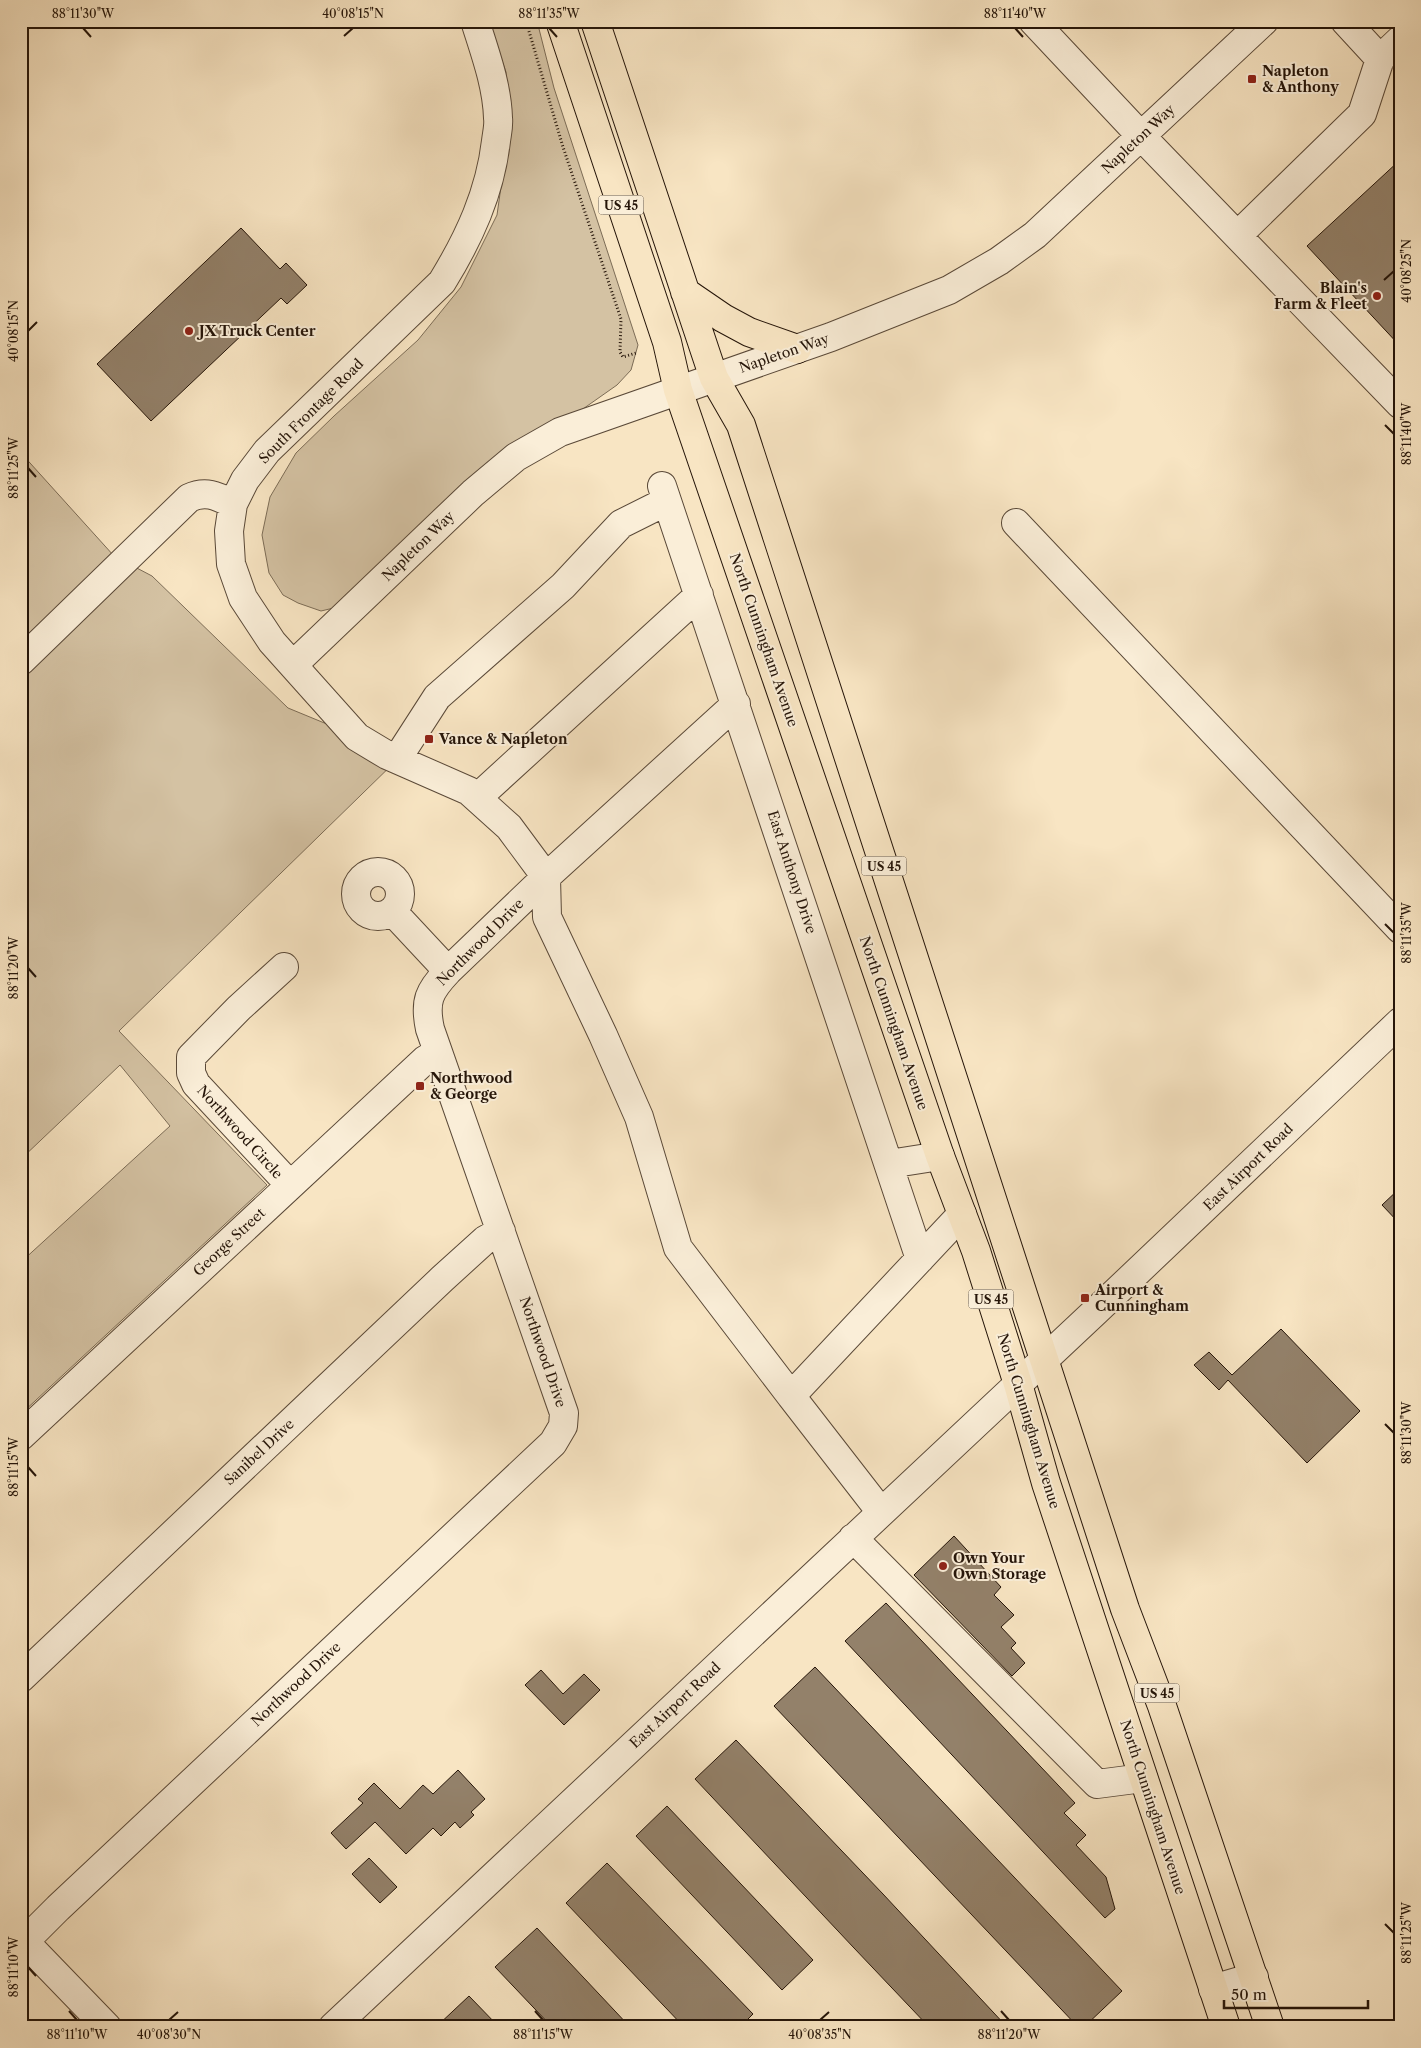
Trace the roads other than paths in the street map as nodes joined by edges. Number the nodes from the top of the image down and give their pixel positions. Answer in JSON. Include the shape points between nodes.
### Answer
{"nodes":[{"id":1,"x":475,"y":21,"type":"edge"},
{"id":2,"x":560,"y":21,"type":"edge"},
{"id":3,"x":595,"y":21,"type":"edge"},
{"id":4,"x":1033,"y":21,"type":"edge"},
{"id":5,"x":1264,"y":21,"type":"edge"},
{"id":6,"x":1345,"y":21,"type":"edge"},
{"id":7,"x":1390,"y":50,"type":"edge"},
{"id":8,"x":1141,"y":136,"type":"junction"},
{"id":9,"x":1238,"y":235,"type":"junction"},
{"id":10,"x":685,"y":292,"type":"junction"},
{"id":11,"x":797,"y":349,"type":"junction"},
{"id":12,"x":714,"y":378,"type":"junction"},
{"id":13,"x":678,"y":390,"type":"junction"},
{"id":14,"x":1400,"y":404,"type":"edge"},
{"id":15,"x":233,"y":504,"type":"junction"},
{"id":16,"x":1016,"y":523,"type":"dead end"},
{"id":17,"x":699,"y":595,"type":"junction"},
{"id":18,"x":21,"y":661,"type":"edge"},
{"id":19,"x":293,"y":665,"type":"junction"},
{"id":20,"x":736,"y":704,"type":"junction"},
{"id":21,"x":397,"y":759,"type":"junction"},
{"id":22,"x":477,"y":798,"type":"junction"},
{"id":23,"x":546,"y":877,"type":"junction"},
{"id":24,"x":392,"y":910,"type":"dead end"},
{"id":25,"x":1400,"y":928,"type":"edge"},
{"id":26,"x":284,"y":967,"type":"dead end"},
{"id":27,"x":448,"y":971,"type":"junction"},
{"id":28,"x":1400,"y":1022,"type":"edge"},
{"id":29,"x":438,"y":1052,"type":"junction"},
{"id":30,"x":940,"y":1156,"type":"junction"},
{"id":31,"x":889,"y":1164,"type":"junction"},
{"id":32,"x":290,"y":1185,"type":"junction"},
{"id":33,"x":962,"y":1214,"type":"junction"},
{"id":34,"x":501,"y":1231,"type":"junction"},
{"id":35,"x":920,"y":1259,"type":"junction"},
{"id":36,"x":1044,"y":1359,"type":"junction"},
{"id":37,"x":1018,"y":1384,"type":"junction"},
{"id":38,"x":791,"y":1396,"type":"junction"},
{"id":39,"x":21,"y":1436,"type":"edge"},
{"id":40,"x":881,"y":1512,"type":"junction"},
{"id":41,"x":853,"y":1538,"type":"junction"},
{"id":42,"x":21,"y":1678,"type":"edge"},
{"id":43,"x":1143,"y":1778,"type":"junction"},
{"id":44,"x":22,"y":1942,"type":"edge"},
{"id":45,"x":1254,"y":1977,"type":"junction"},
{"id":46,"x":1213,"y":1989,"type":"junction"},
{"id":47,"x":107,"y":2027,"type":"edge"},
{"id":48,"x":333,"y":2027,"type":"edge"},
{"id":49,"x":1226,"y":2027,"type":"edge"},
{"id":50,"x":1270,"y":2027,"type":"edge"}],
"edges":[{"from":1,"to":15,"type":"street","name":"South Frontage Road","via":[[492,75],[498,118],[494,158],[482,203],[462,249],[442,282],[267,451],[245,480]]},
{"from":2,"to":13,"type":"main road","name":"North Cunningham Avenue","number":"US 45","via":[[667,342]]},
{"from":3,"to":10,"type":"main road","number":"US 45"},
{"from":4,"to":8,"type":"street"},
{"from":5,"to":8,"type":"street","name":"Napleton Way"},
{"from":6,"to":7,"type":"street"},
{"from":7,"to":9,"type":"street","via":[[1362,114]]},
{"from":8,"to":9,"type":"street"},
{"from":8,"to":11,"type":"street","name":"Napleton Way","via":[[1035,235],[999,261],[948,290]]},
{"from":9,"to":14,"type":"street"},
{"from":10,"to":11,"type":"main road","via":[[749,332]]},
{"from":10,"to":12,"type":"main road","number":"US 45"},
{"from":11,"to":12,"type":"street","name":"Napleton Way"},
{"from":12,"to":13,"type":"street","name":"Napleton Way"},
{"from":12,"to":36,"type":"main road","number":"US 45","via":[[741,425]]},
{"from":13,"to":19,"type":"street","name":"Napleton Way","via":[[560,432],[516,457]]},
{"from":13,"to":30,"type":"main road","name":"North Cunningham Avenue","number":"US 45"},
{"from":15,"to":18,"type":"street","via":[[211,493],[189,498]]},
{"from":15,"to":19,"type":"street","name":"South Frontage Road","via":[[229,531],[230,564],[243,598],[272,642]]},
{"from":16,"to":25,"type":"street"},
{"from":17,"to":20,"type":"street","name":"East Anthony Drive"},
{"from":17,"to":21,"type":"street","name":"East Anthony Drive","via":[[665,494],[621,524],[563,586],[437,697]]},
{"from":17,"to":22,"type":"street"},
{"from":19,"to":21,"type":"street","name":"South Frontage Road","via":[[357,737]]},
{"from":20,"to":23,"type":"street","name":"Northwood Drive"},
{"from":20,"to":31,"type":"street","name":"East Anthony Drive"},
{"from":21,"to":22,"type":"street","name":"South Frontage Road","via":[[469,791]]},
{"from":22,"to":23,"type":"street","name":"South Frontage Road","via":[[509,827]]},
{"from":23,"to":27,"type":"street","name":"Northwood Drive"},
{"from":23,"to":38,"type":"street","via":[[547,917],[639,1117],[678,1248]]},
{"from":24,"to":27,"type":"street"},
{"from":26,"to":32,"type":"street","name":"Northwood Circle","via":[[191,1057],[190,1073],[196,1084]]},
{"from":27,"to":29,"type":"street","name":"Northwood Drive","via":[[429,996],[426,1010]]},
{"from":28,"to":36,"type":"street","name":"East Airport Road"},
{"from":29,"to":32,"type":"street","name":"George Street","via":[[424,1060]]},
{"from":29,"to":34,"type":"street","name":"Northwood Drive"},
{"from":30,"to":31,"type":"street"},
{"from":30,"to":33,"type":"main road","name":"North Cunningham Avenue","number":"US 45"},
{"from":31,"to":35,"type":"street","name":"East Anthony Drive"},
{"from":32,"to":39,"type":"street","name":"George Street"},
{"from":33,"to":35,"type":"street"},
{"from":33,"to":37,"type":"main road","name":"North Cunningham Avenue","number":"US 45"},
{"from":34,"to":42,"type":"street","name":"Sanibel Drive","via":[[485,1240],[442,1279]]},
{"from":34,"to":44,"type":"street","name":"Northwood Drive","via":[[564,1412],[563,1426],[553,1443]]},
{"from":35,"to":38,"type":"street"},
{"from":36,"to":37,"type":"street","name":"East Airport Road"},
{"from":36,"to":45,"type":"main road","number":"US 45","via":[[1125,1609],[1162,1706]]},
{"from":37,"to":40,"type":"street","name":"East Airport Road"},
{"from":37,"to":43,"type":"main road","name":"North Cunningham Avenue","number":"US 45","via":[[1046,1483]]},
{"from":38,"to":40,"type":"street"},
{"from":40,"to":41,"type":"street","name":"East Airport Road"},
{"from":41,"to":43,"type":"street","via":[[1097,1784]]},
{"from":41,"to":48,"type":"street","name":"East Airport Road"},
{"from":43,"to":46,"type":"main road","name":"North Cunningham Avenue","number":"US 45"},
{"from":44,"to":47,"type":"street"},
{"from":45,"to":46,"type":"street"},
{"from":45,"to":50,"type":"main road","number":"US 45"},
{"from":46,"to":49,"type":"main road","name":"North Cunningham Avenue","number":"US 45"}]}
